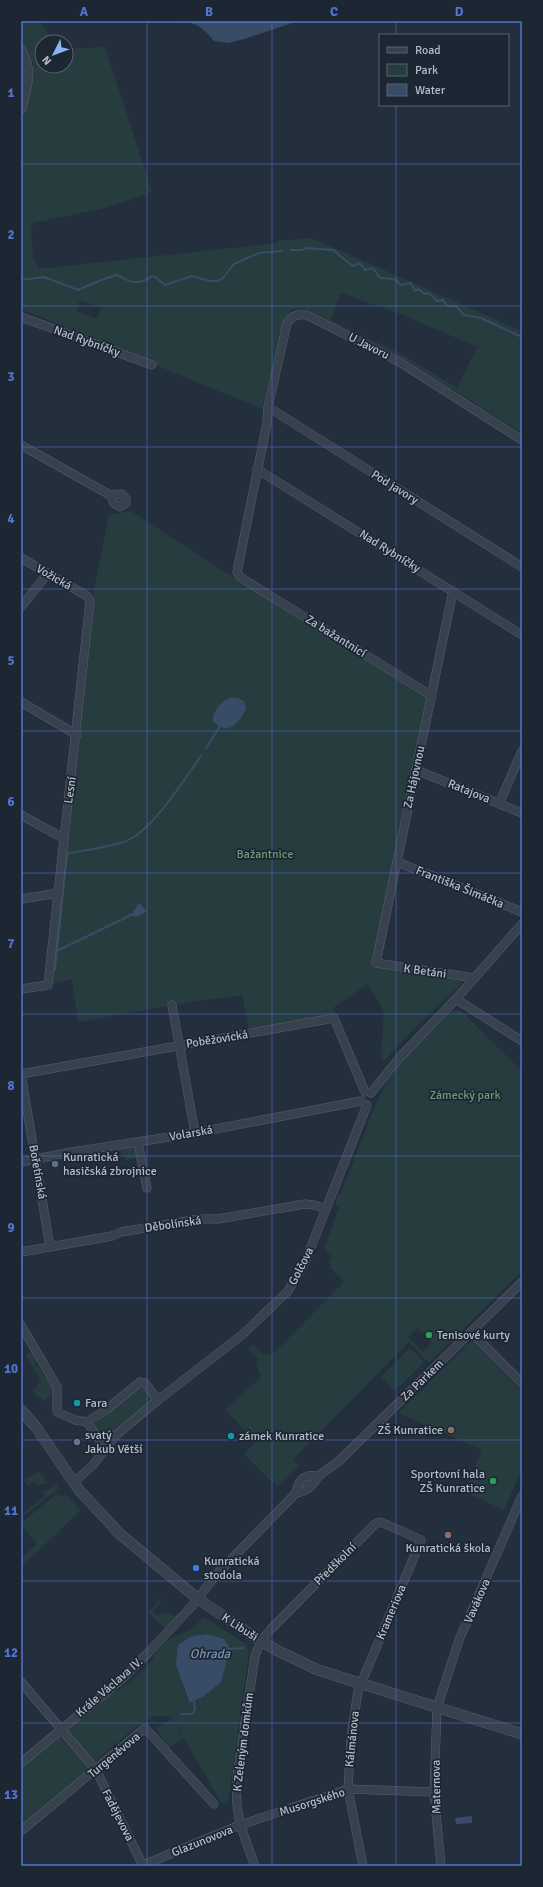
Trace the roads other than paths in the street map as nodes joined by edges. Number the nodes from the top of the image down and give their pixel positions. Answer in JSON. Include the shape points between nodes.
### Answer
{"nodes":[{"id":1,"x":21,"y":51,"type":"edge"},
{"id":2,"x":21,"y":108,"type":"edge"},
{"id":3,"x":21,"y":317,"type":"edge"},
{"id":4,"x":152,"y":365,"type":"dead end"},
{"id":5,"x":268,"y":407,"type":"junction"},
{"id":6,"x":522,"y":440,"type":"edge"},
{"id":7,"x":21,"y":445,"type":"edge"},
{"id":8,"x":257,"y":469,"type":"junction"},
{"id":9,"x":110,"y":495,"type":"dead end"},
{"id":10,"x":21,"y":558,"type":"edge"},
{"id":11,"x":522,"y":567,"type":"edge"},
{"id":12,"x":48,"y":573,"type":"junction"},
{"id":13,"x":240,"y":577,"type":"joint"},
{"id":14,"x":453,"y":590,"type":"junction"},
{"id":15,"x":87,"y":596,"type":"joint"},
{"id":16,"x":21,"y":607,"type":"edge"},
{"id":17,"x":522,"y":635,"type":"edge"},
{"id":18,"x":432,"y":696,"type":"junction"},
{"id":19,"x":21,"y":702,"type":"edge"},
{"id":20,"x":77,"y":735,"type":"junction"},
{"id":21,"x":522,"y":752,"type":"edge"},
{"id":22,"x":416,"y":770,"type":"junction"},
{"id":23,"x":499,"y":804,"type":"junction"},
{"id":24,"x":522,"y":813,"type":"edge"},
{"id":25,"x":21,"y":814,"type":"edge"},
{"id":26,"x":63,"y":838,"type":"junction"},
{"id":27,"x":398,"y":862,"type":"junction"},
{"id":28,"x":59,"y":892,"type":"junction"},
{"id":29,"x":21,"y":899,"type":"edge"},
{"id":30,"x":522,"y":912,"type":"edge"},
{"id":31,"x":522,"y":924,"type":"edge"},
{"id":32,"x":376,"y":963,"type":"joint"},
{"id":33,"x":474,"y":978,"type":"junction"},
{"id":34,"x":21,"y":989,"type":"edge"},
{"id":35,"x":456,"y":999,"type":"junction"},
{"id":36,"x":172,"y":1005,"type":"dead end"},
{"id":37,"x":522,"y":1041,"type":"edge"},
{"id":38,"x":180,"y":1045,"type":"junction"},
{"id":39,"x":21,"y":1074,"type":"edge"},
{"id":40,"x":368,"y":1092,"type":"junction"},
{"id":41,"x":364,"y":1103,"type":"junction"},
{"id":42,"x":194,"y":1133,"type":"junction"},
{"id":43,"x":138,"y":1143,"type":"junction"},
{"id":44,"x":35,"y":1159,"type":"junction"},
{"id":45,"x":21,"y":1162,"type":"edge"},
{"id":46,"x":147,"y":1188,"type":"dead end"},
{"id":47,"x":326,"y":1209,"type":"junction"},
{"id":48,"x":50,"y":1247,"type":"junction"},
{"id":49,"x":21,"y":1252,"type":"edge"},
{"id":50,"x":522,"y":1282,"type":"edge"},
{"id":51,"x":21,"y":1324,"type":"edge"},
{"id":52,"x":471,"y":1332,"type":"junction"},
{"id":53,"x":522,"y":1383,"type":"edge"},
{"id":54,"x":158,"y":1400,"type":"junction"},
{"id":55,"x":24,"y":1412,"type":"edge"},
{"id":56,"x":87,"y":1422,"type":"junction"},
{"id":57,"x":105,"y":1448,"type":"junction"},
{"id":58,"x":318,"y":1476,"type":"junction"},
{"id":59,"x":77,"y":1479,"type":"junction"},
{"id":60,"x":296,"y":1493,"type":"junction"},
{"id":61,"x":522,"y":1496,"type":"edge"},
{"id":62,"x":421,"y":1540,"type":"joint"},
{"id":63,"x":195,"y":1603,"type":"junction"},
{"id":64,"x":262,"y":1641,"type":"junction"},
{"id":65,"x":21,"y":1682,"type":"edge"},
{"id":66,"x":360,"y":1684,"type":"junction"},
{"id":67,"x":437,"y":1708,"type":"junction"},
{"id":68,"x":61,"y":1729,"type":"junction"},
{"id":69,"x":522,"y":1734,"type":"edge"},
{"id":70,"x":21,"y":1763,"type":"edge"},
{"id":71,"x":96,"y":1770,"type":"junction"},
{"id":72,"x":348,"y":1789,"type":"junction"},
{"id":73,"x":434,"y":1792,"type":"junction"},
{"id":74,"x":214,"y":1804,"type":"dead end"},
{"id":75,"x":240,"y":1825,"type":"junction"},
{"id":76,"x":21,"y":1831,"type":"edge"},
{"id":77,"x":143,"y":1866,"type":"edge"},
{"id":78,"x":255,"y":1866,"type":"edge"},
{"id":79,"x":363,"y":1866,"type":"edge"},
{"id":80,"x":441,"y":1866,"type":"edge"}],
"edges":[{"from":1,"to":2,"type":"street","via":[[27,63],[28,75]]},
{"from":3,"to":4,"type":"street","name":"Nad Rybníčky"},
{"from":5,"to":6,"type":"street","name":"U Javoru","via":[[287,322],[298,314],[307,314],[398,361]]},
{"from":5,"to":8,"type":"street","name":"U Javoru"},
{"from":5,"to":11,"type":"street","name":"Pod javory"},
{"from":7,"to":9,"type":"street"},
{"from":8,"to":13,"type":"street","name":"U Javoru","via":[[237,572]]},
{"from":8,"to":14,"type":"street","name":"Nad Rybníčky"},
{"from":10,"to":12,"type":"street","name":"Vožická"},
{"from":12,"to":15,"type":"street","name":"Vožická"},
{"from":12,"to":16,"type":"street"},
{"from":13,"to":18,"type":"street","name":"Za bažantnicí"},
{"from":14,"to":17,"type":"street","name":"Nad Rybníčky"},
{"from":14,"to":18,"type":"street","name":"Za Hájovnou"},
{"from":15,"to":20,"type":"street","name":"Lesní","via":[[90,601]]},
{"from":18,"to":22,"type":"street","name":"Za Hájovnou"},
{"from":19,"to":20,"type":"street"},
{"from":20,"to":26,"type":"street","name":"Lesní"},
{"from":21,"to":23,"type":"street"},
{"from":22,"to":23,"type":"street","name":"Ratajova"},
{"from":22,"to":27,"type":"street","name":"Za Hájovnou"},
{"from":23,"to":24,"type":"street","name":"Ratajova"},
{"from":25,"to":26,"type":"street"},
{"from":26,"to":28,"type":"street","name":"Lesní"},
{"from":27,"to":30,"type":"street","name":"Františka Šimáčka"},
{"from":27,"to":32,"type":"street","name":"Za Hájovnou"},
{"from":28,"to":29,"type":"street"},
{"from":28,"to":34,"type":"street","name":"Lesní","via":[[48,985]]},
{"from":31,"to":33,"type":"street"},
{"from":32,"to":33,"type":"street","name":"K Betáni"},
{"from":33,"to":35,"type":"street"},
{"from":35,"to":37,"type":"street"},
{"from":35,"to":40,"type":"street"},
{"from":36,"to":38,"type":"street"},
{"from":38,"to":39,"type":"street","name":"Poběžovická"},
{"from":38,"to":40,"type":"street","name":"Poběžovická","via":[[334,1018]]},
{"from":38,"to":42,"type":"street"},
{"from":39,"to":44,"type":"street","name":"Bořetínská"},
{"from":40,"to":41,"type":"street","via":[[361,1095]]},
{"from":40,"to":41,"type":"street","via":[[373,1100]]},
{"from":41,"to":42,"type":"street","name":"Volarská"},
{"from":41,"to":47,"type":"street","name":"Golčova"},
{"from":42,"to":43,"type":"street","name":"Volarská"},
{"from":43,"to":44,"type":"street","name":"Volarská"},
{"from":43,"to":46,"type":"street"},
{"from":44,"to":45,"type":"street","name":"Volarská"},
{"from":44,"to":48,"type":"street","name":"Bořetínská"},
{"from":47,"to":48,"type":"street","name":"Děbolínská","via":[[305,1204],[121,1232],[112,1236]]},
{"from":47,"to":54,"type":"street","name":"Golčova","via":[[305,1262],[288,1291],[242,1335]]},
{"from":48,"to":49,"type":"street","name":"Děbolínská"},
{"from":50,"to":52,"type":"street","name":"Za Parkem"},
{"from":51,"to":56,"type":"street","via":[[57,1387],[57,1412]]},
{"from":52,"to":53,"type":"street"},
{"from":52,"to":58,"type":"street","name":"Za Parkem","via":[[339,1461]]},
{"from":54,"to":56,"type":"street","via":[[145,1383],[140,1382]]},
{"from":54,"to":57,"type":"street","name":"Golčova","via":[[115,1436]]},
{"from":55,"to":59,"type":"street","name":"K Libuši"},
{"from":56,"to":57,"type":"street"},
{"from":57,"to":59,"type":"street","via":[[93,1465]]},
{"from":58,"to":60,"type":"street","name":"Za Parkem","via":[[313,1486]]},
{"from":58,"to":60,"type":"street","name":"Za Parkem","via":[[304,1477],[299,1482]]},
{"from":59,"to":63,"type":"street","name":"K Libuši","via":[[120,1534]]},
{"from":60,"to":63,"type":"street","name":"Za Parkem","via":[[216,1575]]},
{"from":61,"to":67,"type":"street","name":"Vavákova","via":[[459,1640]]},
{"from":62,"to":64,"type":"street","name":"Předškolní","via":[[381,1522],[375,1524]]},
{"from":62,"to":66,"type":"street","name":"Krameriova"},
{"from":63,"to":64,"type":"street","name":"K Libuši"},
{"from":63,"to":68,"type":"street","name":"Krále Václava IV.","via":[[123,1678]]},
{"from":64,"to":66,"type":"street","name":"K Libuši","via":[[297,1661]]},
{"from":64,"to":75,"type":"street","name":"K Zeleným domkům","via":[[255,1656],[237,1776],[236,1808]]},
{"from":65,"to":68,"type":"street","name":"Fadějevova"},
{"from":66,"to":67,"type":"street","name":"K Libuši"},
{"from":66,"to":72,"type":"street","name":"Kálmánova","via":[[351,1737]]},
{"from":67,"to":69,"type":"street","name":"K Libuši"},
{"from":67,"to":73,"type":"street","name":"Maternova"},
{"from":68,"to":70,"type":"street","name":"Krále Václava IV."},
{"from":68,"to":71,"type":"street","name":"Fadějevova"},
{"from":71,"to":74,"type":"street","name":"Turgeněvova","via":[[145,1728]]},
{"from":71,"to":76,"type":"street","name":"Turgeněvova"},
{"from":71,"to":77,"type":"street","name":"Fadějevova"},
{"from":72,"to":73,"type":"street","name":"Musorgského"},
{"from":72,"to":75,"type":"street","name":"Musorgského"},
{"from":72,"to":79,"type":"street","name":"Kálmánova"},
{"from":73,"to":80,"type":"street","name":"Maternova"},
{"from":75,"to":77,"type":"street","name":"Glazunovova"},
{"from":75,"to":78,"type":"street","name":"K Zeleným domkům"}]}
